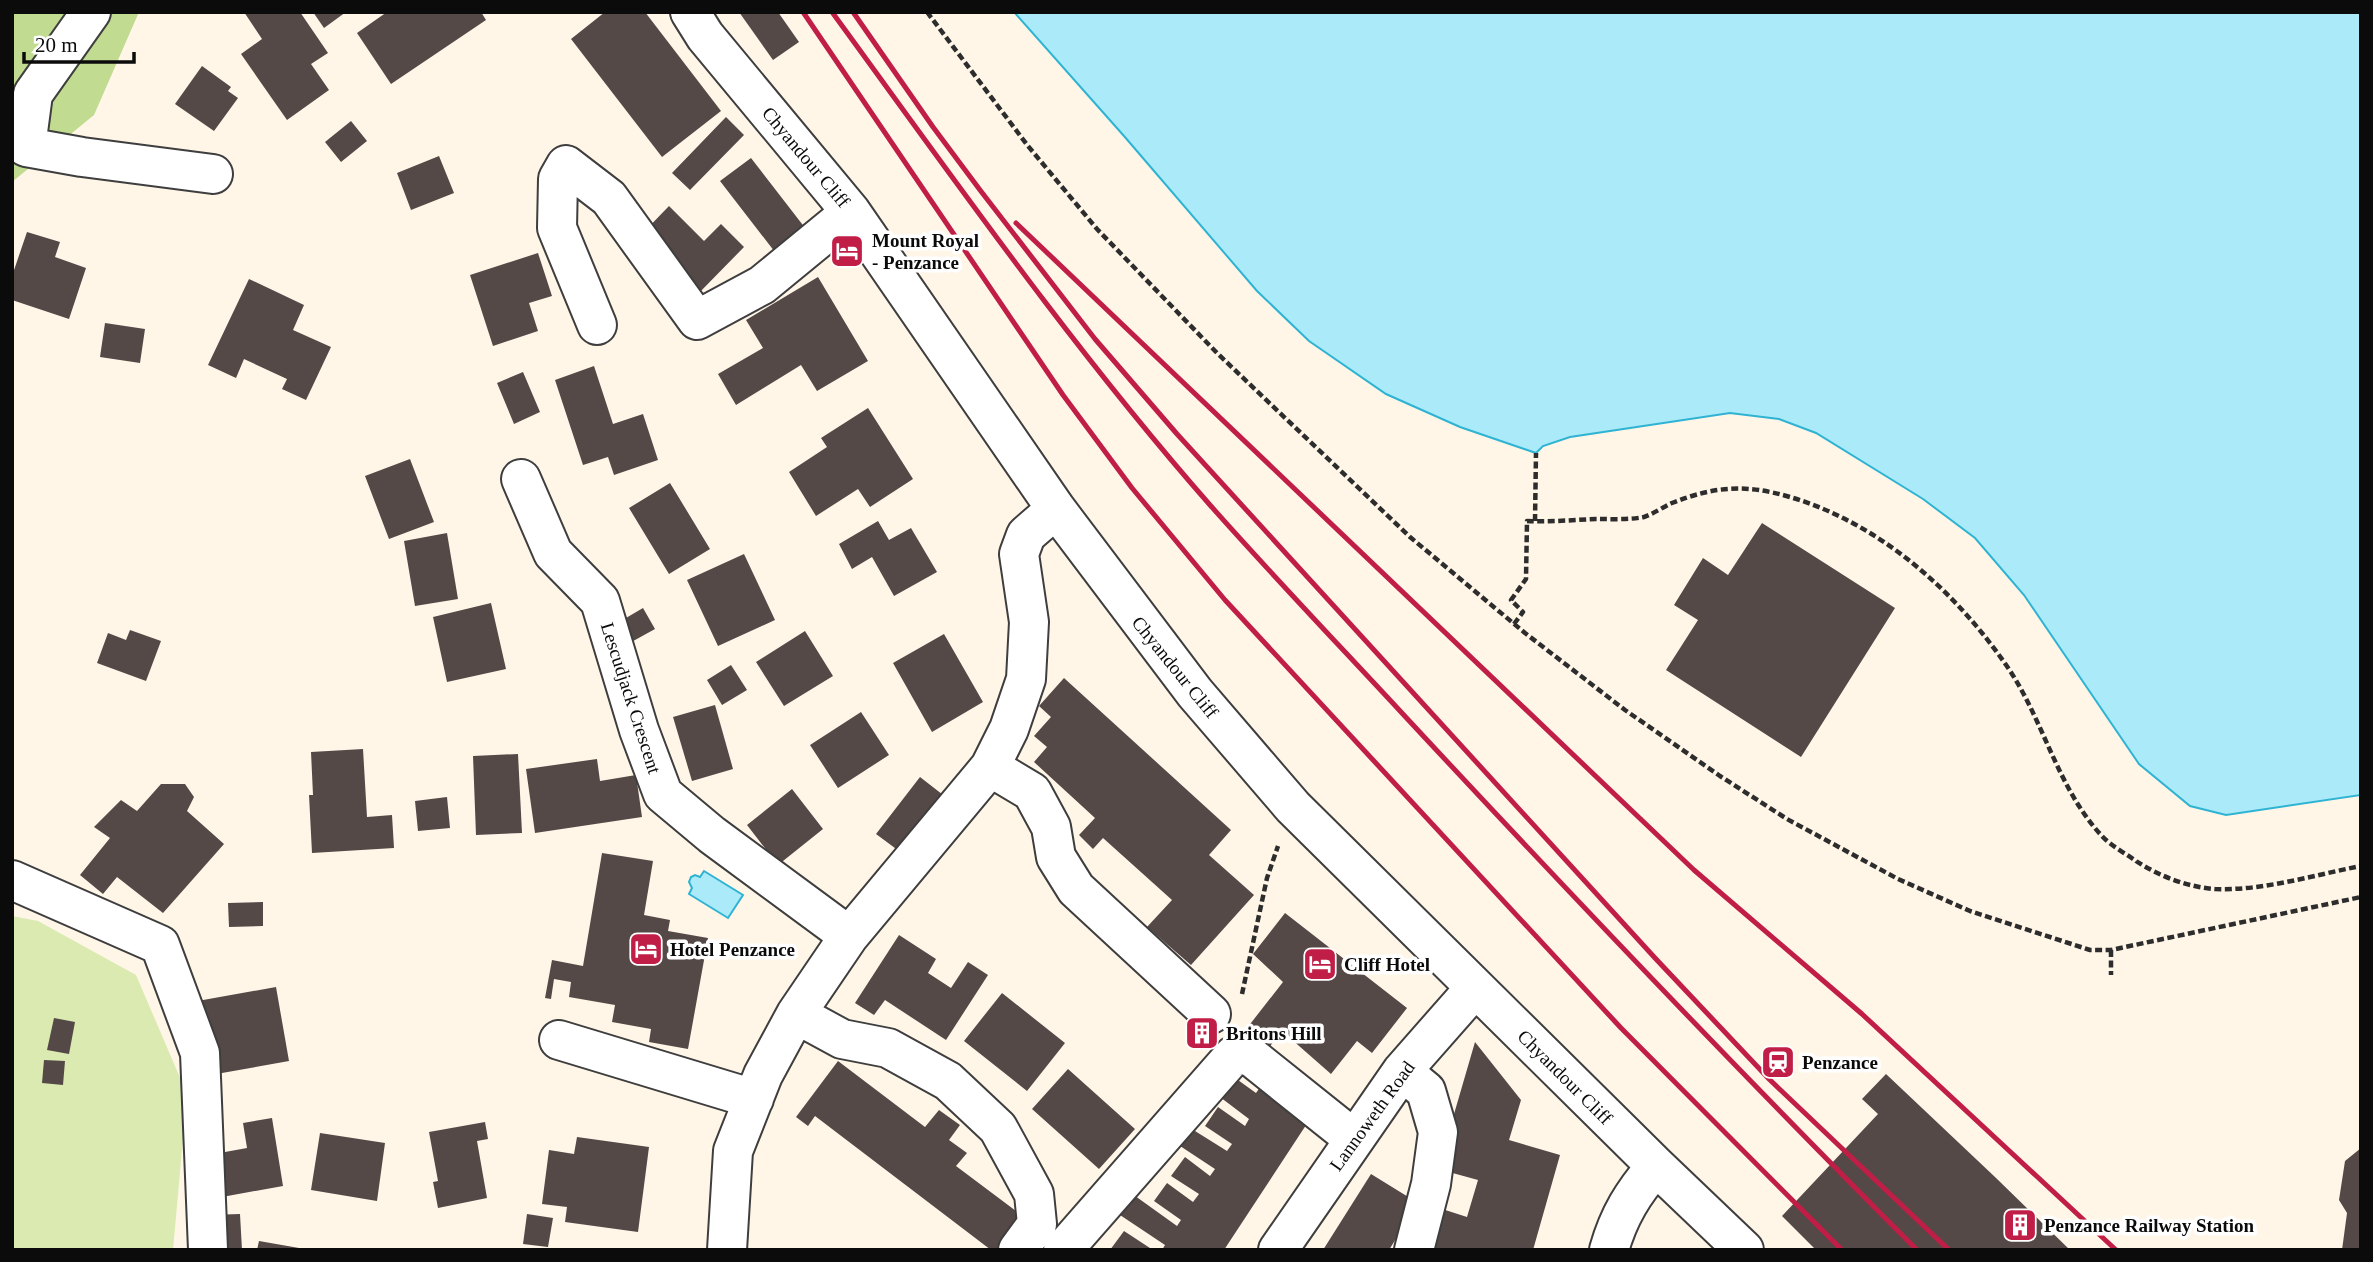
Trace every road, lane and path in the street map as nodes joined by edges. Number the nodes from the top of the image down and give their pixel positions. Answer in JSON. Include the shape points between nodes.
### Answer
{"nodes":[{"id":1,"x":91,"y":12,"type":"edge"},
{"id":2,"x":690,"y":12,"type":"edge"},
{"id":3,"x":927,"y":12,"type":"edge"},
{"id":4,"x":213,"y":174,"type":"dead end"},
{"id":5,"x":851,"y":212,"type":"junction"},
{"id":6,"x":597,"y":325,"type":"dead end"},
{"id":7,"x":1535,"y":453,"type":"dead end"},
{"id":8,"x":521,"y":479,"type":"dead end"},
{"id":9,"x":1055,"y":509,"type":"junction"},
{"id":10,"x":1535,"y":521,"type":"junction"},
{"id":11,"x":1514,"y":624,"type":"junction"},
{"id":12,"x":990,"y":767,"type":"junction"},
{"id":13,"x":2361,"y":866,"type":"edge"},
{"id":14,"x":12,"y":880,"type":"edge"},
{"id":15,"x":2361,"y":897,"type":"edge"},
{"id":16,"x":849,"y":936,"type":"junction"},
{"id":17,"x":2111,"y":950,"type":"junction"},
{"id":18,"x":2111,"y":975,"type":"dead end"},
{"id":19,"x":1475,"y":988,"type":"junction"},
{"id":20,"x":796,"y":1014,"type":"junction"},
{"id":21,"x":1211,"y":1014,"type":"dead end"},
{"id":22,"x":559,"y":1040,"type":"dead end"},
{"id":23,"x":1402,"y":1071,"type":"junction"},
{"id":24,"x":754,"y":1098,"type":"junction"},
{"id":25,"x":1354,"y":1139,"type":"junction"},
{"id":26,"x":1656,"y":1166,"type":"junction"},
{"id":27,"x":208,"y":1250,"type":"edge"},
{"id":28,"x":727,"y":1250,"type":"edge"},
{"id":29,"x":1018,"y":1250,"type":"edge"},
{"id":30,"x":1063,"y":1250,"type":"edge"},
{"id":31,"x":1278,"y":1250,"type":"edge"},
{"id":32,"x":1414,"y":1250,"type":"edge"},
{"id":33,"x":1609,"y":1250,"type":"edge"},
{"id":34,"x":1744,"y":1250,"type":"edge"}],
"edges":[{"from":1,"to":4,"type":"street","via":[[33,94],[26,147]]},
{"from":2,"to":5,"type":"street","name":"Chyandour Cliff"},
{"from":3,"to":11,"type":"path","via":[[1097,229],[1353,484]]},
{"from":5,"to":6,"type":"street","via":[[762,285],[696,320],[609,198],[566,165],[558,179],[557,228]]},
{"from":5,"to":9,"type":"street","name":"Chyandour Cliff"},
{"from":7,"to":10,"type":"path"},
{"from":8,"to":16,"type":"street","name":"Lescudjack Crescent","via":[[553,553],[600,601],[663,794]]},
{"from":9,"to":12,"type":"street","via":[[1026,535],[1019,554],[1029,622],[1026,679]]},
{"from":9,"to":19,"type":"street","name":"Chyandour Cliff","via":[[1195,693],[1293,807]]},
{"from":10,"to":11,"type":"path","via":[[1527,521],[1526,579],[1511,600],[1523,612]]},
{"from":10,"to":13,"type":"path","via":[[1644,517],[1720,488],[1749,488],[1791,497],[1839,516],[1918,565],[1959,607],[2004,662],[2035,714],[2072,796],[2103,838],[2150,870],[2213,889],[2248,888]]},
{"from":11,"to":17,"type":"path","via":[[1625,710],[1809,831],[1970,911],[2090,950]]},
{"from":12,"to":16,"type":"street"},
{"from":12,"to":21,"type":"street","via":[[1032,792],[1051,827],[1056,857],[1076,889]]},
{"from":14,"to":27,"type":"street","via":[[160,945],[200,1053]]},
{"from":15,"to":17,"type":"path"},
{"from":16,"to":20,"type":"street"},
{"from":17,"to":18,"type":"path"},
{"from":19,"to":23,"type":"street","name":"Lannoweth Road"},
{"from":19,"to":26,"type":"street","name":"Chyandour Cliff"},
{"from":20,"to":24,"type":"street"},
{"from":20,"to":29,"type":"street","via":[[842,1039],[888,1048],[948,1081],[998,1128],[1034,1194],[1037,1224]]},
{"from":22,"to":24,"type":"street"},
{"from":23,"to":25,"type":"street","name":"Lannoweth Road"},
{"from":23,"to":32,"type":"street","via":[[1426,1091],[1438,1132],[1431,1184]]},
{"from":24,"to":28,"type":"street","via":[[733,1152]]},
{"from":25,"to":30,"type":"street","via":[[1249,1055],[1233,1056]]},
{"from":25,"to":31,"type":"street","name":"Lannoweth Road"},
{"from":26,"to":33,"type":"street","via":[[1618,1222]]},
{"from":26,"to":34,"type":"street","name":"Chyandour Cliff"}]}
